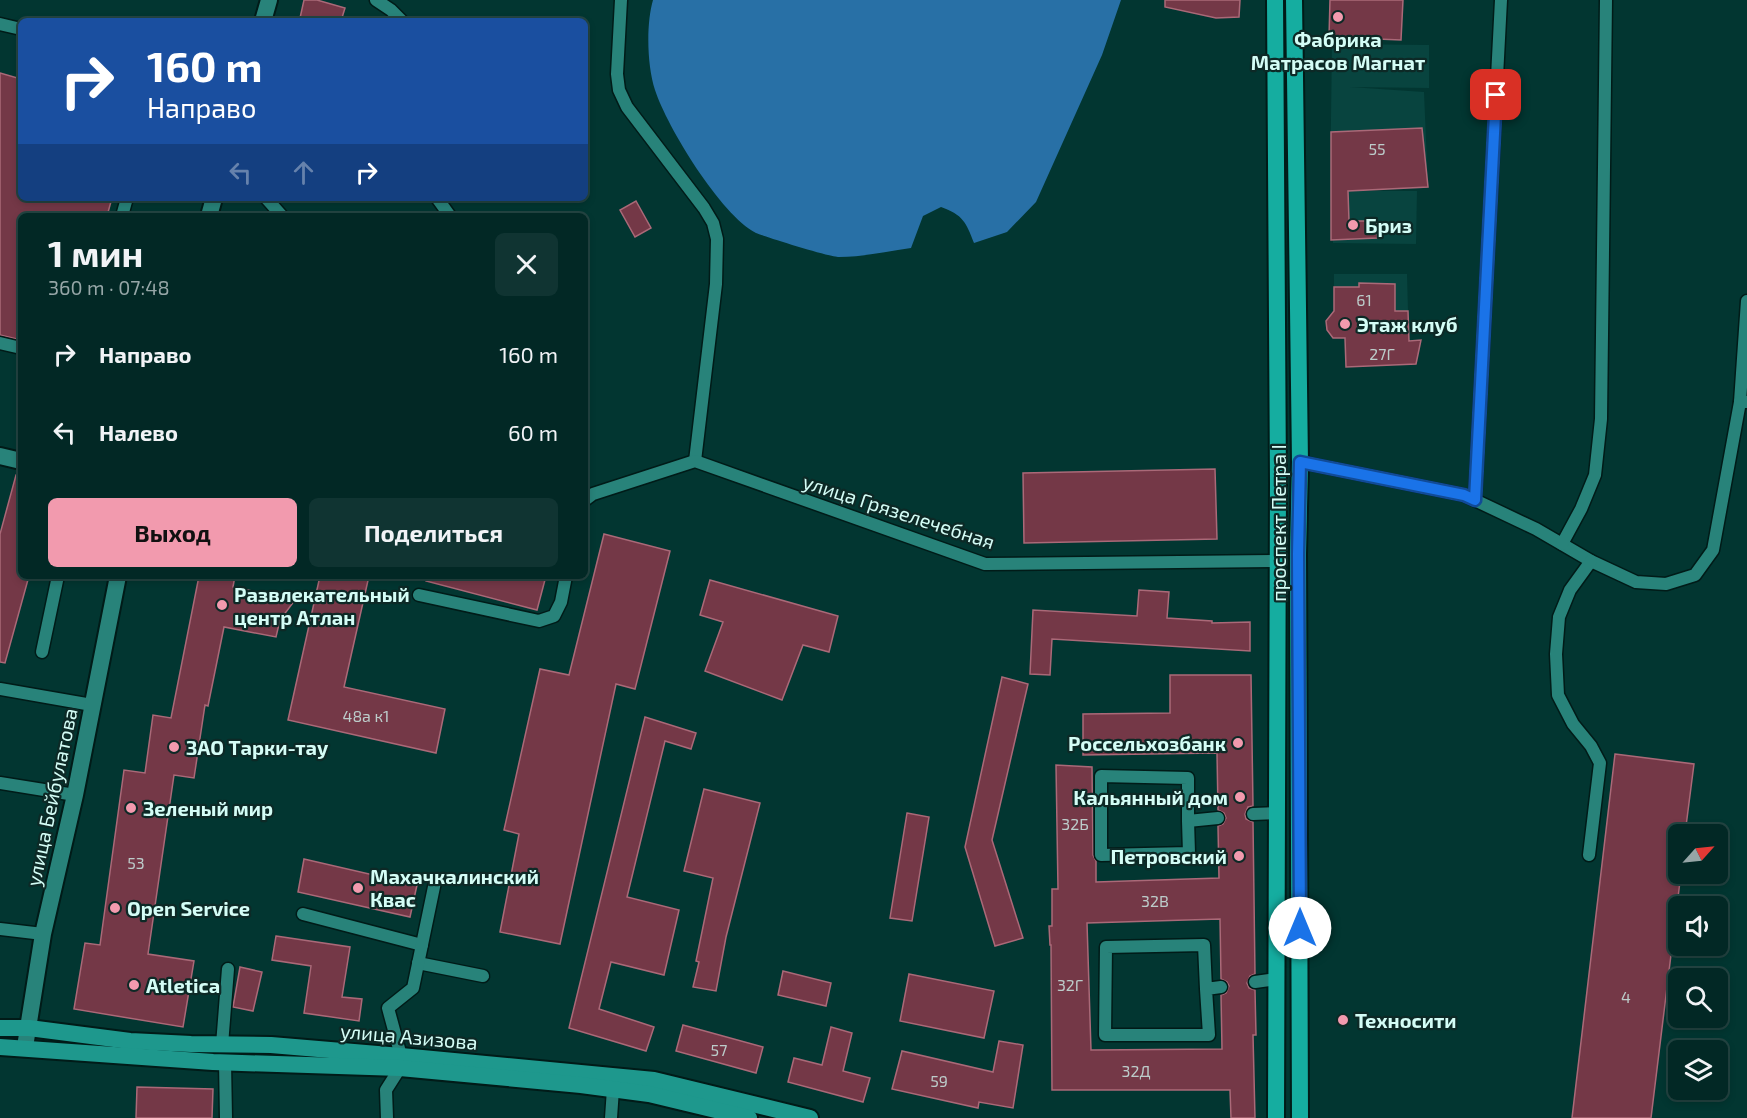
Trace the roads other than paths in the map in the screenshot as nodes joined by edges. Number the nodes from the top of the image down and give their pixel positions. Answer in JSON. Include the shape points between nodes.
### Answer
{"nodes":[{"id":1,"x":269,"y":0,"type":"edge"},
{"id":2,"x":376,"y":0,"type":"edge"},
{"id":3,"x":621,"y":0,"type":"edge"},
{"id":4,"x":1275,"y":0,"type":"edge"},
{"id":5,"x":1294,"y":0,"type":"edge"},
{"id":6,"x":1501,"y":0,"type":"edge"},
{"id":7,"x":1606,"y":0,"type":"edge"},
{"id":8,"x":264,"y":18,"type":"edge"},
{"id":9,"x":399,"y":18,"type":"edge"},
{"id":10,"x":0,"y":24,"type":"edge"},
{"id":11,"x":18,"y":27,"type":"edge"},
{"id":12,"x":269,"y":201,"type":"edge"},
{"id":13,"x":279,"y":213,"type":"edge"},
{"id":14,"x":1747,"y":301,"type":"edge"},
{"id":15,"x":0,"y":343,"type":"edge"},
{"id":16,"x":18,"y":347,"type":"edge"},
{"id":17,"x":1744,"y":402,"type":"edge"},
{"id":18,"x":0,"y":456,"type":"edge"},
{"id":19,"x":18,"y":460,"type":"edge"},
{"id":20,"x":695,"y":461,"type":"junction"},
{"id":21,"x":1300,"y":462,"type":"junction"},
{"id":22,"x":588,"y":498,"type":"edge"},
{"id":23,"x":1475,"y":500,"type":"junction"},
{"id":24,"x":1562,"y":544,"type":"junction"},
{"id":25,"x":1277,"y":561,"type":"junction"},
{"id":26,"x":1591,"y":561,"type":"junction"},
{"id":27,"x":57,"y":579,"type":"edge"},
{"id":28,"x":117,"y":579,"type":"edge"},
{"id":29,"x":565,"y":579,"type":"edge"},
{"id":30,"x":419,"y":595,"type":"dead end"},
{"id":31,"x":42,"y":652,"type":"dead end"},
{"id":32,"x":0,"y":689,"type":"edge"},
{"id":33,"x":92,"y":705,"type":"junction"},
{"id":34,"x":0,"y":783,"type":"edge"},
{"id":35,"x":75,"y":795,"type":"junction"},
{"id":36,"x":1277,"y":813,"type":"junction"},
{"id":37,"x":1253,"y":814,"type":"dead end"},
{"id":38,"x":1218,"y":818,"type":"dead end"},
{"id":39,"x":1188,"y":821,"type":"junction"},
{"id":40,"x":1589,"y":855,"type":"dead end"},
{"id":41,"x":435,"y":882,"type":"dead end"},
{"id":42,"x":303,"y":914,"type":"dead end"},
{"id":43,"x":0,"y":929,"type":"edge"},
{"id":44,"x":43,"y":934,"type":"junction"},
{"id":45,"x":422,"y":945,"type":"junction"},
{"id":46,"x":418,"y":963,"type":"junction"},
{"id":47,"x":228,"y":969,"type":"dead end"},
{"id":48,"x":483,"y":976,"type":"dead end"},
{"id":49,"x":1276,"y":979,"type":"junction"},
{"id":50,"x":1255,"y":982,"type":"dead end"},
{"id":51,"x":1221,"y":987,"type":"dead end"},
{"id":52,"x":1206,"y":989,"type":"junction"},
{"id":53,"x":0,"y":1028,"type":"edge"},
{"id":54,"x":29,"y":1028,"type":"junction"},
{"id":55,"x":222,"y":1045,"type":"junction"},
{"id":56,"x":0,"y":1047,"type":"edge"},
{"id":57,"x":25,"y":1047,"type":"junction"},
{"id":58,"x":225,"y":1062,"type":"junction"},
{"id":59,"x":400,"y":1062,"type":"junction"},
{"id":60,"x":613,"y":1089,"type":"junction"},
{"id":61,"x":226,"y":1118,"type":"edge"},
{"id":62,"x":387,"y":1118,"type":"edge"},
{"id":63,"x":611,"y":1118,"type":"edge"},
{"id":64,"x":749,"y":1118,"type":"edge"},
{"id":65,"x":810,"y":1118,"type":"edge"},
{"id":66,"x":1276,"y":1118,"type":"edge"},
{"id":67,"x":1300,"y":1118,"type":"edge"}],
"edges":[{"from":1,"to":8,"type":"street"},
{"from":2,"to":9,"type":"lane"},
{"from":3,"to":20,"type":"lane","via":[[619,90],[627,107],[704,208],[717,239],[716,284]]},
{"from":4,"to":25,"type":"main road","name":"проспект Петра I"},
{"from":5,"to":21,"type":"main road","name":"проспект Петра I"},
{"from":6,"to":23,"type":"lane"},
{"from":7,"to":24,"type":"lane","via":[[1601,419],[1595,475]]},
{"from":10,"to":11,"type":"lane"},
{"from":12,"to":13,"type":"lane"},
{"from":14,"to":17,"type":"lane"},
{"from":15,"to":16,"type":"lane"},
{"from":17,"to":26,"type":"lane","via":[[1713,550],[1695,575],[1666,584],[1636,582]]},
{"from":18,"to":19,"type":"street"},
{"from":20,"to":22,"type":"lane"},
{"from":20,"to":25,"type":"lane","name":"улица Грязелечебная","via":[[986,564]]},
{"from":21,"to":23,"type":"lane"},
{"from":21,"to":67,"type":"main road","name":"проспект Петра I"},
{"from":23,"to":24,"type":"lane"},
{"from":24,"to":26,"type":"lane"},
{"from":25,"to":36,"type":"main road","name":"проспект Петра I"},
{"from":26,"to":40,"type":"lane","via":[[1570,590],[1559,617],[1556,654],[1558,695],[1572,724],[1600,763]]},
{"from":27,"to":31,"type":"lane"},
{"from":28,"to":33,"type":"street","name":"улица Бейбулатова"},
{"from":29,"to":30,"type":"lane","via":[[554,616],[539,621]]},
{"from":32,"to":33,"type":"lane"},
{"from":33,"to":35,"type":"street","name":"улица Бейбулатова"},
{"from":34,"to":35,"type":"lane"},
{"from":35,"to":44,"type":"street","name":"улица Бейбулатова"},
{"from":36,"to":37,"type":"lane"},
{"from":36,"to":49,"type":"main road","name":"проспект Петра I"},
{"from":38,"to":39,"type":"lane"},
{"from":39,"to":39,"type":"lane","via":[[1189,853],[1101,855],[1101,776],[1188,778]]},
{"from":41,"to":45,"type":"lane"},
{"from":42,"to":45,"type":"lane"},
{"from":43,"to":44,"type":"lane"},
{"from":44,"to":54,"type":"street","name":"улица Бейбулатова"},
{"from":45,"to":46,"type":"lane"},
{"from":46,"to":48,"type":"lane"},
{"from":46,"to":59,"type":"lane","via":[[413,988],[388,1008]]},
{"from":47,"to":55,"type":"lane"},
{"from":49,"to":50,"type":"lane"},
{"from":49,"to":66,"type":"main road","name":"проспект Петра I"},
{"from":51,"to":52,"type":"lane"},
{"from":52,"to":52,"type":"lane","via":[[1209,1035],[1105,1035],[1106,947],[1204,945]]},
{"from":53,"to":54,"type":"main road","name":"улица Азизова"},
{"from":54,"to":55,"type":"main road","name":"улица Азизова","via":[[130,1041]]},
{"from":54,"to":57,"type":"street","name":"улица Бейбулатова"},
{"from":55,"to":59,"type":"main road","name":"улица Азизова","via":[[271,1046]]},
{"from":56,"to":57,"type":"main road","name":"улица Азизова"},
{"from":57,"to":58,"type":"main road","name":"улица Азизова"},
{"from":58,"to":59,"type":"main road","name":"улица Азизова"},
{"from":58,"to":61,"type":"lane"},
{"from":59,"to":60,"type":"main road","name":"улица Азизова"},
{"from":59,"to":62,"type":"lane","via":[[386,1090]]},
{"from":59,"to":65,"type":"main road","name":"улица Азизова","via":[[654,1080]]},
{"from":60,"to":63,"type":"lane"},
{"from":60,"to":64,"type":"main road","name":"улица Азизова"}]}
